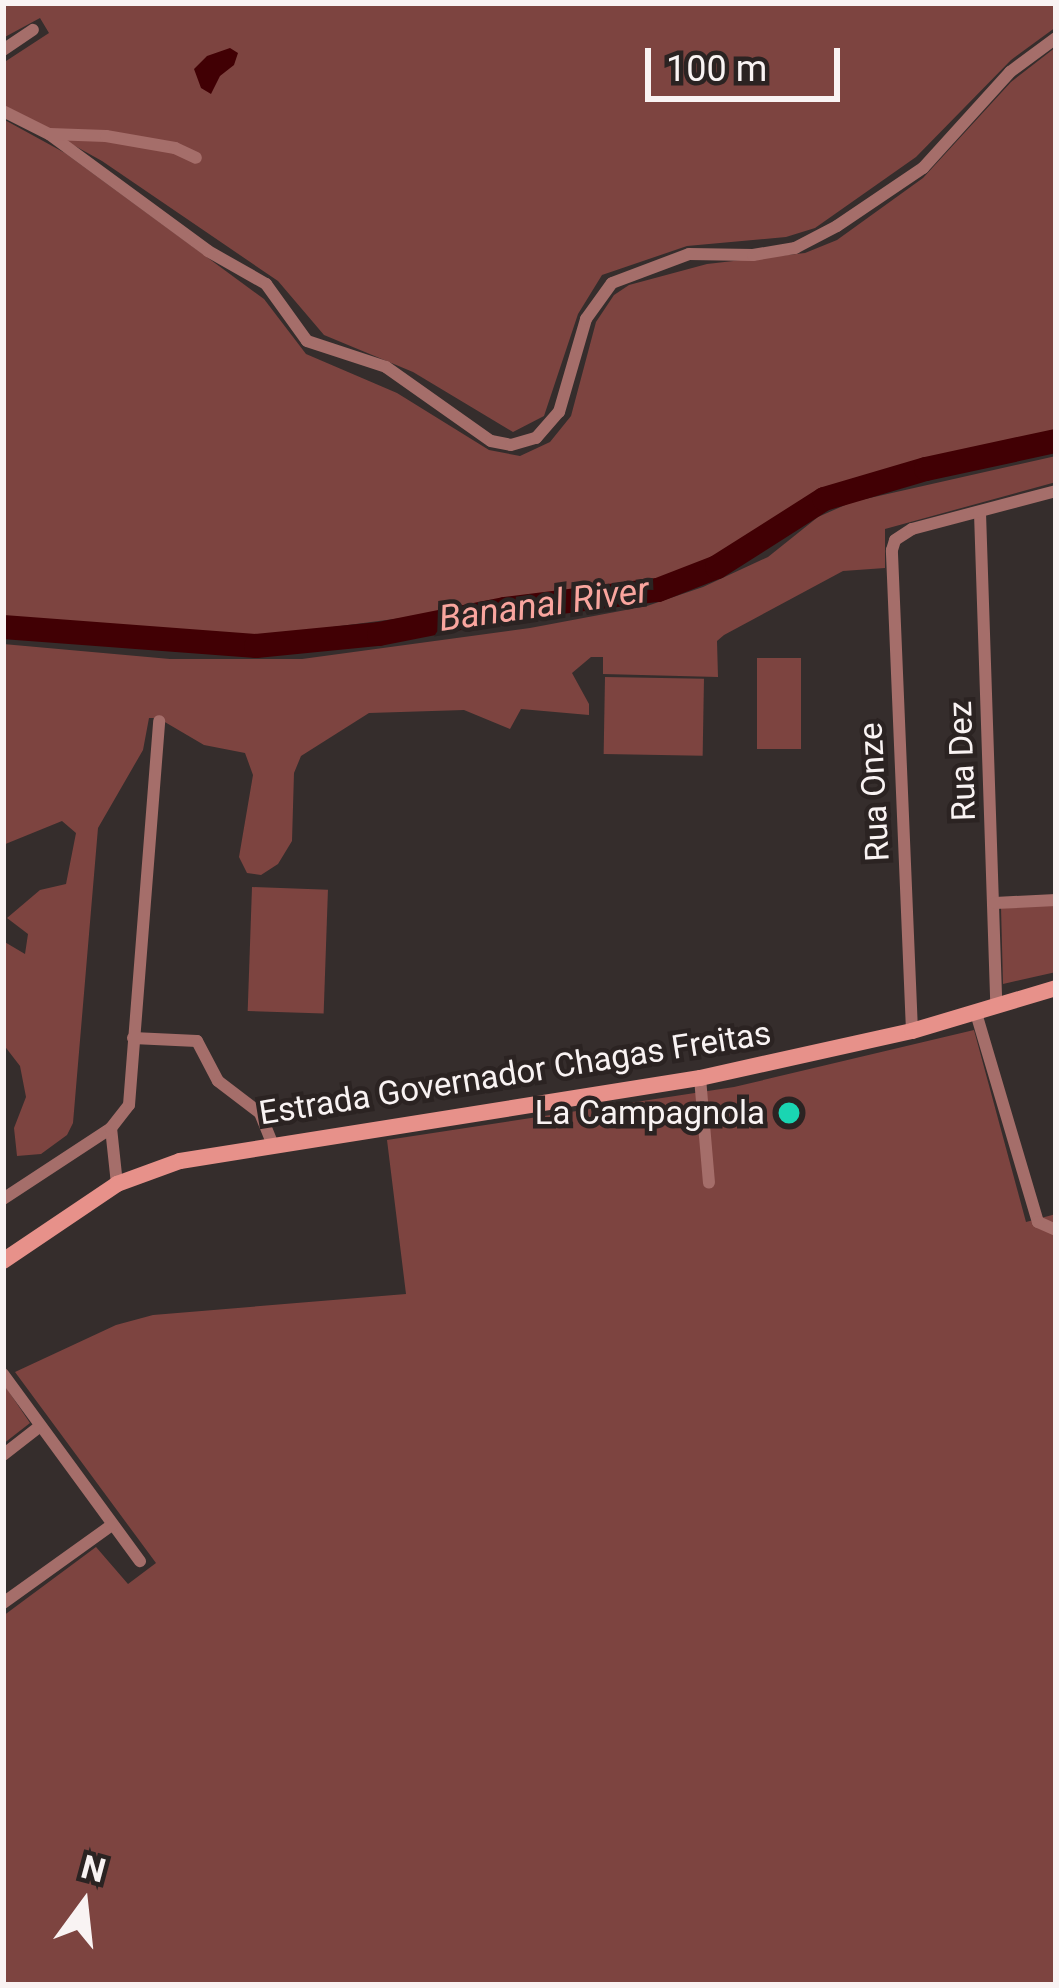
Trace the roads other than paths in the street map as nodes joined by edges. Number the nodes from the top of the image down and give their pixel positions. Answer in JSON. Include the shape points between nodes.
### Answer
{"nodes":[{"id":1,"x":33,"y":30,"type":"dead end"},
{"id":2,"x":1056,"y":38,"type":"edge"},
{"id":3,"x":3,"y":50,"type":"edge"},
{"id":4,"x":3,"y":111,"type":"edge"},
{"id":5,"x":49,"y":134,"type":"junction"},
{"id":6,"x":196,"y":158,"type":"dead end"},
{"id":7,"x":1056,"y":491,"type":"edge"},
{"id":8,"x":980,"y":512,"type":"junction"},
{"id":9,"x":159,"y":721,"type":"dead end"},
{"id":10,"x":1056,"y":900,"type":"edge"},
{"id":11,"x":995,"y":903,"type":"junction"},
{"id":12,"x":1056,"y":988,"type":"edge"},
{"id":13,"x":996,"y":1007,"type":"junction"},
{"id":14,"x":976,"y":1012,"type":"junction"},
{"id":15,"x":911,"y":1031,"type":"junction"},
{"id":16,"x":133,"y":1038,"type":"junction"},
{"id":17,"x":700,"y":1078,"type":"junction"},
{"id":18,"x":111,"y":1129,"type":"junction"},
{"id":19,"x":272,"y":1142,"type":"junction"},
{"id":20,"x":709,"y":1183,"type":"dead end"},
{"id":21,"x":117,"y":1184,"type":"junction"},
{"id":22,"x":3,"y":1199,"type":"edge"},
{"id":23,"x":1056,"y":1230,"type":"edge"},
{"id":24,"x":3,"y":1261,"type":"edge"},
{"id":25,"x":3,"y":1374,"type":"edge"},
{"id":26,"x":39,"y":1427,"type":"junction"},
{"id":27,"x":3,"y":1455,"type":"edge"},
{"id":28,"x":112,"y":1525,"type":"junction"},
{"id":29,"x":140,"y":1561,"type":"dead end"},
{"id":30,"x":3,"y":1603,"type":"edge"}],
"edges":[{"from":1,"to":3,"type":"street"},
{"from":2,"to":5,"type":"street","via":[[1010,72],[923,168],[837,226],[794,248],[689,254],[612,283],[586,320],[559,412],[536,438],[511,445],[491,441],[386,367],[307,341],[278,294]]},
{"from":4,"to":5,"type":"street"},
{"from":5,"to":6,"type":"street","via":[[106,136]]},
{"from":7,"to":8,"type":"street"},
{"from":8,"to":11,"type":"street","name":"Rua Dez"},
{"from":8,"to":15,"type":"street","name":"Rua Onze","via":[[912,530],[892,550]]},
{"from":9,"to":16,"type":"street"},
{"from":10,"to":11,"type":"street"},
{"from":11,"to":13,"type":"street","name":"Rua Dez"},
{"from":12,"to":13,"type":"main road","name":"Estrada Governador Chagas Freitas"},
{"from":13,"to":14,"type":"main road","name":"Estrada Governador Chagas Freitas"},
{"from":14,"to":15,"type":"main road","name":"Estrada Governador Chagas Freitas"},
{"from":14,"to":23,"type":"street","via":[[1037,1222]]},
{"from":15,"to":17,"type":"main road","name":"Estrada Governador Chagas Freitas"},
{"from":16,"to":18,"type":"street","via":[[132,1092]]},
{"from":16,"to":19,"type":"street","via":[[197,1041],[218,1081],[260,1113]]},
{"from":17,"to":19,"type":"main road","name":"Estrada Governador Chagas Freitas"},
{"from":17,"to":20,"type":"street"},
{"from":18,"to":21,"type":"street"},
{"from":18,"to":22,"type":"street"},
{"from":19,"to":21,"type":"main road","name":"Estrada Governador Chagas Freitas"},
{"from":21,"to":24,"type":"main road","name":"Estrada Governador Chagas Freitas"},
{"from":25,"to":26,"type":"street"},
{"from":26,"to":27,"type":"street"},
{"from":26,"to":28,"type":"street"},
{"from":28,"to":29,"type":"street"},
{"from":28,"to":30,"type":"street"}]}
